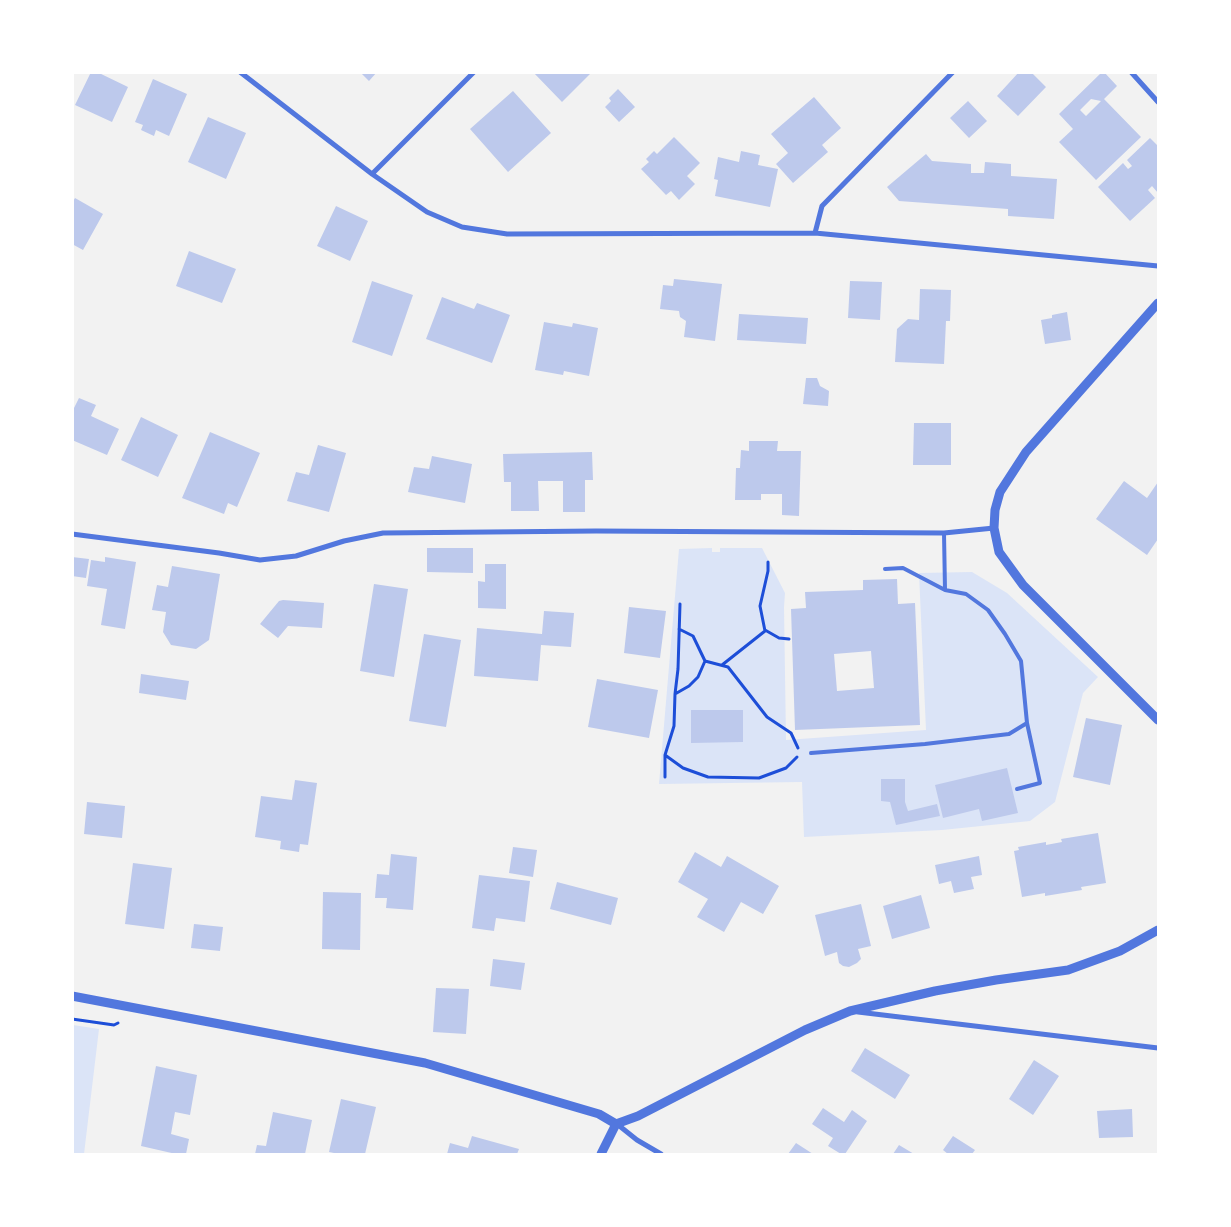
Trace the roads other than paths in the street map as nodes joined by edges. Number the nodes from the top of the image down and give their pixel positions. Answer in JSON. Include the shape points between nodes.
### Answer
{"nodes":[{"id":1,"x":240,"y":72,"type":"edge"},
{"id":2,"x":474,"y":72,"type":"edge"},
{"id":3,"x":953,"y":72,"type":"edge"},
{"id":4,"x":1131,"y":72,"type":"edge"},
{"id":5,"x":1158,"y":102,"type":"edge"},
{"id":6,"x":372,"y":174,"type":"junction"},
{"id":7,"x":815,"y":233,"type":"junction"},
{"id":8,"x":1158,"y":266,"type":"edge"},
{"id":9,"x":1158,"y":302,"type":"edge"},
{"id":10,"x":994,"y":528,"type":"junction"},
{"id":11,"x":72,"y":534,"type":"edge"},
{"id":12,"x":944,"y":534,"type":"junction"},
{"id":13,"x":885,"y":570,"type":"dead end"},
{"id":14,"x":945,"y":590,"type":"junction"},
{"id":15,"x":1158,"y":720,"type":"edge"},
{"id":16,"x":1027,"y":723,"type":"junction"},
{"id":17,"x":811,"y":753,"type":"dead end"},
{"id":18,"x":1018,"y":789,"type":"dead end"},
{"id":19,"x":1158,"y":930,"type":"edge"},
{"id":20,"x":72,"y":996,"type":"edge"},
{"id":21,"x":850,"y":1011,"type":"junction"},
{"id":22,"x":1158,"y":1048,"type":"edge"},
{"id":23,"x":616,"y":1124,"type":"junction"},
{"id":24,"x":601,"y":1154,"type":"edge"},
{"id":25,"x":661,"y":1154,"type":"edge"}],
"edges":[{"from":1,"to":6,"type":"street"},
{"from":2,"to":6,"type":"street"},
{"from":3,"to":7,"type":"street","via":[[822,206]]},
{"from":4,"to":5,"type":"street"},
{"from":6,"to":7,"type":"street","via":[[427,212],[462,227],[507,234]]},
{"from":7,"to":8,"type":"street"},
{"from":9,"to":10,"type":"street","via":[[1026,452],[1000,492]]},
{"from":10,"to":12,"type":"street"},
{"from":10,"to":15,"type":"street","via":[[999,552],[1023,585]]},
{"from":11,"to":12,"type":"street","via":[[260,560],[296,556],[344,541],[384,534],[596,531]]},
{"from":12,"to":14,"type":"lane"},
{"from":13,"to":14,"type":"lane","via":[[903,568]]},
{"from":14,"to":16,"type":"lane","via":[[966,594],[988,610],[1005,634],[1020,661]]},
{"from":16,"to":17,"type":"lane","via":[[1009,734]]},
{"from":16,"to":18,"type":"lane","via":[[1040,783]]},
{"from":19,"to":21,"type":"street","via":[[1120,951],[1068,970],[934,991]]},
{"from":20,"to":23,"type":"street","via":[[425,1063],[599,1114]]},
{"from":21,"to":22,"type":"street"},
{"from":21,"to":23,"type":"street"},
{"from":23,"to":24,"type":"street"},
{"from":23,"to":25,"type":"street"}]}
